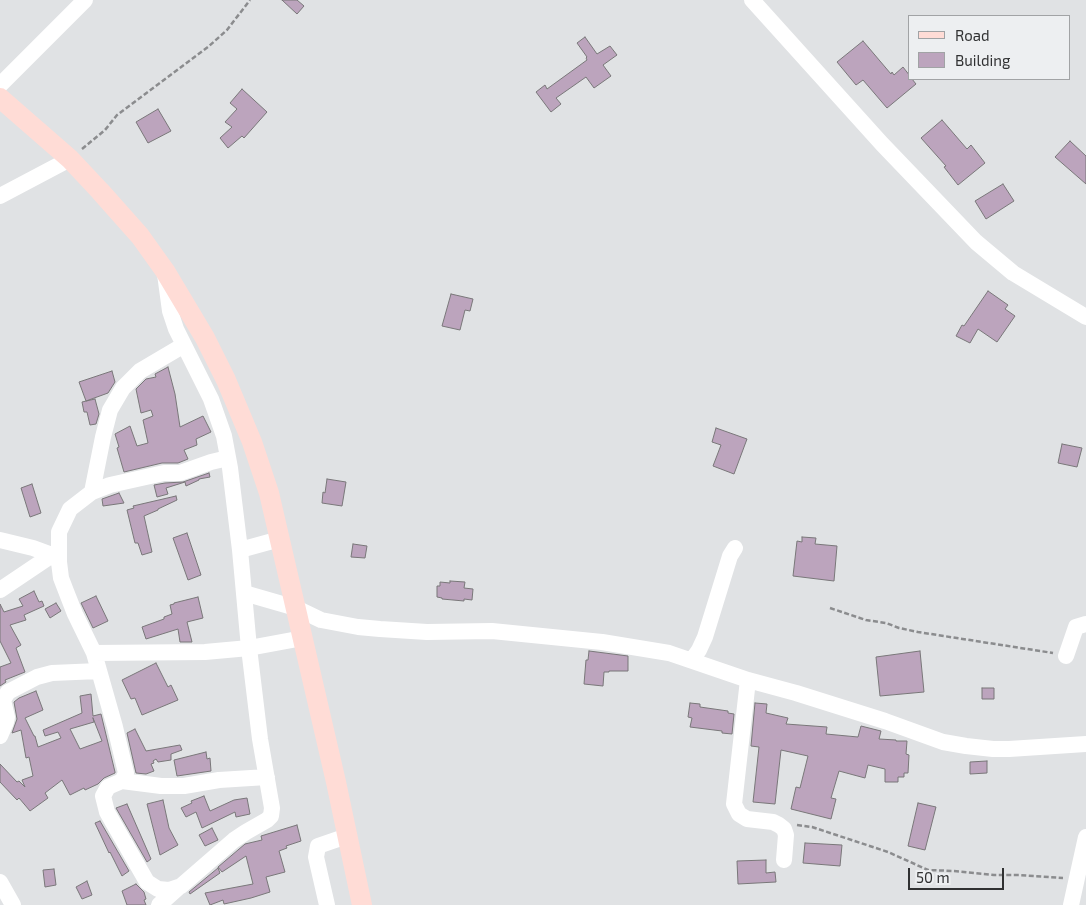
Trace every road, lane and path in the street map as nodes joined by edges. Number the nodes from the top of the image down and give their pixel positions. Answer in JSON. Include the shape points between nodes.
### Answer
{"nodes":[{"id":1,"x":85,"y":0,"type":"edge"},
{"id":2,"x":250,"y":0,"type":"edge"},
{"id":3,"x":752,"y":0,"type":"edge"},
{"id":4,"x":0,"y":85,"type":"edge"},
{"id":5,"x":0,"y":98,"type":"edge"},
{"id":6,"x":70,"y":159,"type":"junction"},
{"id":7,"x":0,"y":196,"type":"edge"},
{"id":8,"x":165,"y":271,"type":"junction"},
{"id":9,"x":1086,"y":317,"type":"edge"},
{"id":10,"x":184,"y":346,"type":"junction"},
{"id":11,"x":228,"y":458,"type":"junction"},
{"id":12,"x":92,"y":492,"type":"junction"},
{"id":13,"x":280,"y":539,"type":"junction"},
{"id":14,"x":0,"y":540,"type":"edge"},
{"id":15,"x":735,"y":548,"type":"dead end"},
{"id":16,"x":240,"y":550,"type":"junction"},
{"id":17,"x":55,"y":559,"type":"junction"},
{"id":18,"x":0,"y":590,"type":"edge"},
{"id":19,"x":244,"y":593,"type":"junction"},
{"id":20,"x":296,"y":608,"type":"junction"},
{"id":21,"x":830,"y":608,"type":"dead end"},
{"id":22,"x":1086,"y":624,"type":"edge"},
{"id":23,"x":303,"y":638,"type":"junction"},
{"id":24,"x":249,"y":648,"type":"junction"},
{"id":25,"x":94,"y":653,"type":"junction"},
{"id":26,"x":1066,"y":656,"type":"joint"},
{"id":27,"x":692,"y":660,"type":"junction"},
{"id":28,"x":100,"y":671,"type":"junction"},
{"id":29,"x":748,"y":680,"type":"junction"},
{"id":30,"x":0,"y":736,"type":"edge"},
{"id":31,"x":1086,"y":744,"type":"edge"},
{"id":32,"x":267,"y":777,"type":"junction"},
{"id":33,"x":122,"y":781,"type":"junction"},
{"id":34,"x":784,"y":829,"type":"junction"},
{"id":35,"x":347,"y":836,"type":"junction"},
{"id":36,"x":1086,"y":837,"type":"edge"},
{"id":37,"x":784,"y":860,"type":"dead end"},
{"id":38,"x":1077,"y":880,"type":"junction"},
{"id":39,"x":0,"y":882,"type":"edge"},
{"id":40,"x":181,"y":886,"type":"junction"},
{"id":41,"x":13,"y":905,"type":"edge"},
{"id":42,"x":159,"y":905,"type":"edge"},
{"id":43,"x":327,"y":905,"type":"edge"},
{"id":44,"x":362,"y":905,"type":"edge"},
{"id":45,"x":1071,"y":905,"type":"edge"}],
"edges":[{"from":1,"to":4,"type":"street"},
{"from":2,"to":6,"type":"path","via":[[227,30],[208,47],[117,115],[105,130]]},
{"from":3,"to":9,"type":"street","via":[[976,242],[1013,273]]},
{"from":5,"to":6,"type":"main road"},
{"from":6,"to":7,"type":"street"},
{"from":6,"to":8,"type":"main road","via":[[140,236]]},
{"from":8,"to":10,"type":"street","via":[[170,311]]},
{"from":8,"to":13,"type":"main road","via":[[205,338],[236,403],[269,493]]},
{"from":10,"to":11,"type":"street","via":[[211,399]]},
{"from":10,"to":12,"type":"street","via":[[140,371],[123,388],[110,410]]},
{"from":11,"to":12,"type":"street","via":[[180,473],[110,484]]},
{"from":11,"to":16,"type":"street"},
{"from":12,"to":17,"type":"street","via":[[70,509],[59,532]]},
{"from":13,"to":16,"type":"street"},
{"from":13,"to":20,"type":"main road"},
{"from":14,"to":17,"type":"street","via":[[33,548]]},
{"from":15,"to":27,"type":"street","via":[[705,637]]},
{"from":16,"to":19,"type":"street"},
{"from":17,"to":18,"type":"street"},
{"from":17,"to":25,"type":"street"},
{"from":19,"to":20,"type":"street"},
{"from":19,"to":24,"type":"street"},
{"from":20,"to":23,"type":"main road"},
{"from":20,"to":27,"type":"street","via":[[321,620],[366,628],[428,632],[492,631],[602,642]]},
{"from":21,"to":26,"type":"path","via":[[918,632]]},
{"from":22,"to":26,"type":"street","via":[[1076,627]]},
{"from":23,"to":24,"type":"street"},
{"from":23,"to":35,"type":"main road"},
{"from":24,"to":25,"type":"street","via":[[205,652]]},
{"from":24,"to":32,"type":"street"},
{"from":25,"to":28,"type":"street"},
{"from":27,"to":29,"type":"street"},
{"from":28,"to":30,"type":"street","via":[[52,673],[8,692],[3,700],[7,717]]},
{"from":28,"to":33,"type":"street","via":[[126,773]]},
{"from":29,"to":31,"type":"street","via":[[944,742],[993,749]]},
{"from":29,"to":34,"type":"street","via":[[734,804],[739,814],[748,819],[773,822]]},
{"from":32,"to":33,"type":"street","via":[[184,786]]},
{"from":32,"to":40,"type":"street","via":[[271,816],[234,840]]},
{"from":33,"to":40,"type":"street","via":[[108,787],[103,796],[107,812],[148,882],[158,889]]},
{"from":34,"to":37,"type":"street"},
{"from":34,"to":38,"type":"path","via":[[793,824],[812,827],[888,852],[928,870]]},
{"from":35,"to":43,"type":"street","via":[[318,846],[316,857]]},
{"from":35,"to":44,"type":"main road"},
{"from":36,"to":38,"type":"street"},
{"from":38,"to":45,"type":"street"},
{"from":39,"to":41,"type":"street"},
{"from":40,"to":42,"type":"street"}]}
